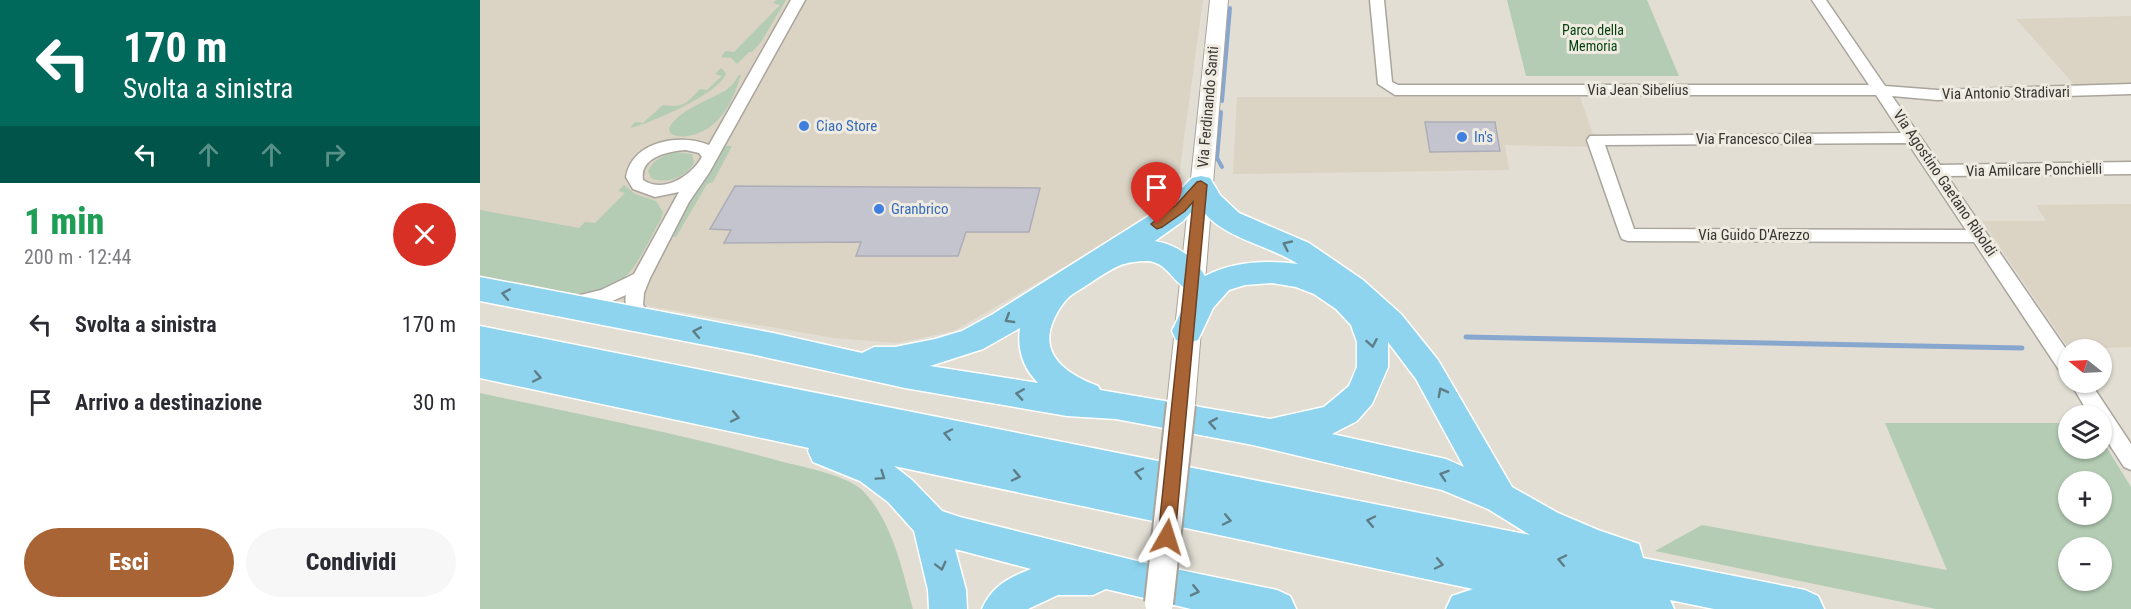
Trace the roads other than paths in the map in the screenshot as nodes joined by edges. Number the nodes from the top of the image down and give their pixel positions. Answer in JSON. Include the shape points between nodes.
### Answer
{"nodes":[{"id":1,"x":798,"y":0,"type":"edge"},
{"id":2,"x":1219,"y":0,"type":"edge"},
{"id":3,"x":1377,"y":0,"type":"edge"},
{"id":4,"x":1819,"y":0,"type":"edge"},
{"id":5,"x":2131,"y":89,"type":"edge"},
{"id":6,"x":1881,"y":90,"type":"junction"},
{"id":7,"x":727,"y":125,"type":"junction"},
{"id":8,"x":1914,"y":138,"type":"junction"},
{"id":9,"x":1595,"y":140,"type":"joint"},
{"id":10,"x":691,"y":143,"type":"junction"},
{"id":11,"x":709,"y":156,"type":"junction"},
{"id":12,"x":2131,"y":168,"type":"edge"},
{"id":13,"x":1937,"y":171,"type":"junction"},
{"id":14,"x":697,"y":176,"type":"junction"},
{"id":15,"x":1201,"y":185,"type":"junction"},
{"id":16,"x":657,"y":191,"type":"junction"},
{"id":17,"x":671,"y":219,"type":"junction"},
{"id":18,"x":1981,"y":236,"type":"junction"},
{"id":19,"x":1114,"y":254,"type":"junction"},
{"id":20,"x":639,"y":279,"type":"junction"},
{"id":21,"x":1192,"y":280,"type":"junction"},
{"id":22,"x":480,"y":289,"type":"edge"},
{"id":23,"x":1059,"y":289,"type":"junction"},
{"id":24,"x":558,"y":304,"type":"junction"},
{"id":25,"x":649,"y":323,"type":"junction"},
{"id":26,"x":1187,"y":331,"type":"junction"},
{"id":27,"x":480,"y":339,"type":"edge"},
{"id":28,"x":755,"y":343,"type":"junction"},
{"id":29,"x":2058,"y":352,"type":"edge"},
{"id":30,"x":480,"y":365,"type":"edge"},
{"id":31,"x":1116,"y":405,"type":"junction"},
{"id":32,"x":794,"y":429,"type":"junction"},
{"id":33,"x":1252,"y":430,"type":"junction"},
{"id":34,"x":2112,"y":432,"type":"edge"},
{"id":35,"x":2131,"y":461,"type":"edge"},
{"id":36,"x":1500,"y":498,"type":"junction"},
{"id":37,"x":930,"y":523,"type":"junction"},
{"id":38,"x":1152,"y":597,"type":"edge"},
{"id":39,"x":1482,"y":608,"type":"edge"},
{"id":40,"x":948,"y":609,"type":"edge"},
{"id":41,"x":1001,"y":609,"type":"edge"},
{"id":42,"x":1272,"y":609,"type":"edge"},
{"id":43,"x":1560,"y":609,"type":"edge"},
{"id":44,"x":1654,"y":609,"type":"edge"},
{"id":45,"x":1805,"y":609,"type":"edge"},
{"id":46,"x":1814,"y":609,"type":"edge"}],
"edges":[{"from":1,"to":7,"type":"street"},
{"from":2,"to":15,"type":"main road","name":"Via Ferdinando Santi"},
{"from":3,"to":6,"type":"street","name":"Via Jean Sibelius","via":[[1385,84],[1395,90]]},
{"from":4,"to":6,"type":"street","name":"Via Agostino Gaetano Riboldi"},
{"from":5,"to":6,"type":"street","name":"Via Antonio Stradivari","via":[[1937,95]]},
{"from":6,"to":8,"type":"street","name":"Via Agostino Gaetano Riboldi"},
{"from":7,"to":10,"type":"street"},
{"from":7,"to":11,"type":"street"},
{"from":8,"to":9,"type":"street","name":"Via Francesco Cilea"},
{"from":8,"to":13,"type":"street","name":"Via Agostino Gaetano Riboldi"},
{"from":9,"to":18,"type":"street","name":"Via Guido D'Arezzo","via":[[1628,235]]},
{"from":10,"to":11,"type":"street","via":[[705,149]]},
{"from":10,"to":16,"type":"street","via":[[662,148],[637,167],[635,182]]},
{"from":11,"to":14,"type":"street"},
{"from":12,"to":13,"type":"street","name":"Via Amilcare Ponchielli"},
{"from":13,"to":18,"type":"street","name":"Via Agostino Gaetano Riboldi"},
{"from":14,"to":16,"type":"street","via":[[681,186]]},
{"from":14,"to":17,"type":"street"},
{"from":15,"to":19,"type":"highway","via":[[1180,208]]},
{"from":15,"to":21,"type":"main road","name":"Via Ferdinando Santi"},
{"from":36,"to":15,"type":"highway","one_way":true,"via":[[1437,383],[1389,322],[1370,303],[1298,250],[1219,215],[1207,201]]},
{"from":16,"to":17,"type":"street","via":[[666,201]]},
{"from":17,"to":20,"type":"street"},
{"from":18,"to":29,"type":"street","name":"Via Agostino Gaetano Riboldi"},
{"from":19,"to":21,"type":"highway","via":[[1141,250],[1162,253],[1178,261]]},
{"from":19,"to":23,"type":"highway"},
{"from":20,"to":24,"type":"street","via":[[594,301]]},
{"from":20,"to":25,"type":"street","via":[[632,299],[636,313]]},
{"from":21,"to":26,"type":"main road","name":"Via Ferdinando Santi"},
{"from":24,"to":22,"type":"highway","one_way":true},
{"from":23,"to":28,"type":"highway","one_way":true,"via":[[972,340],[895,360],[865,360]]},
{"from":23,"to":31,"type":"highway","via":[[1045,304],[1034,330],[1040,363],[1062,386]]},
{"from":24,"to":25,"type":"highway"},
{"from":28,"to":25,"type":"highway","one_way":true},
{"from":26,"to":33,"type":"highway","one_way":true,"via":[[1198,307],[1215,285],[1258,271],[1309,277],[1348,300],[1363,318],[1372,337],[1374,358],[1370,380],[1356,401],[1334,418],[1307,429]]},
{"from":26,"to":38,"type":"main road","name":"Via Ferdinando Santi","bridge":true,"via":[[1181,404]]},
{"from":45,"to":27,"type":"highway","one_way":true},
{"from":31,"to":28,"type":"highway","one_way":true,"via":[[1067,402],[905,375]]},
{"from":30,"to":32,"type":"highway","one_way":true},
{"from":33,"to":31,"type":"highway","one_way":true},
{"from":32,"to":37,"type":"highway","one_way":true,"via":[[806,444],[886,478]]},
{"from":32,"to":44,"type":"highway","one_way":true},
{"from":36,"to":33,"type":"highway","one_way":true,"via":[[1446,475]]},
{"from":34,"to":35,"type":"street"},
{"from":36,"to":46,"type":"highway","via":[[1545,525],[1595,547]]},
{"from":37,"to":38,"type":"highway"},
{"from":37,"to":40,"type":"highway","one_way":true},
{"from":38,"to":41,"type":"highway","via":[[1058,577],[1018,593]]},
{"from":38,"to":42,"type":"highway","one_way":true},
{"from":39,"to":43,"type":"highway","via":[[1528,604]]}]}
